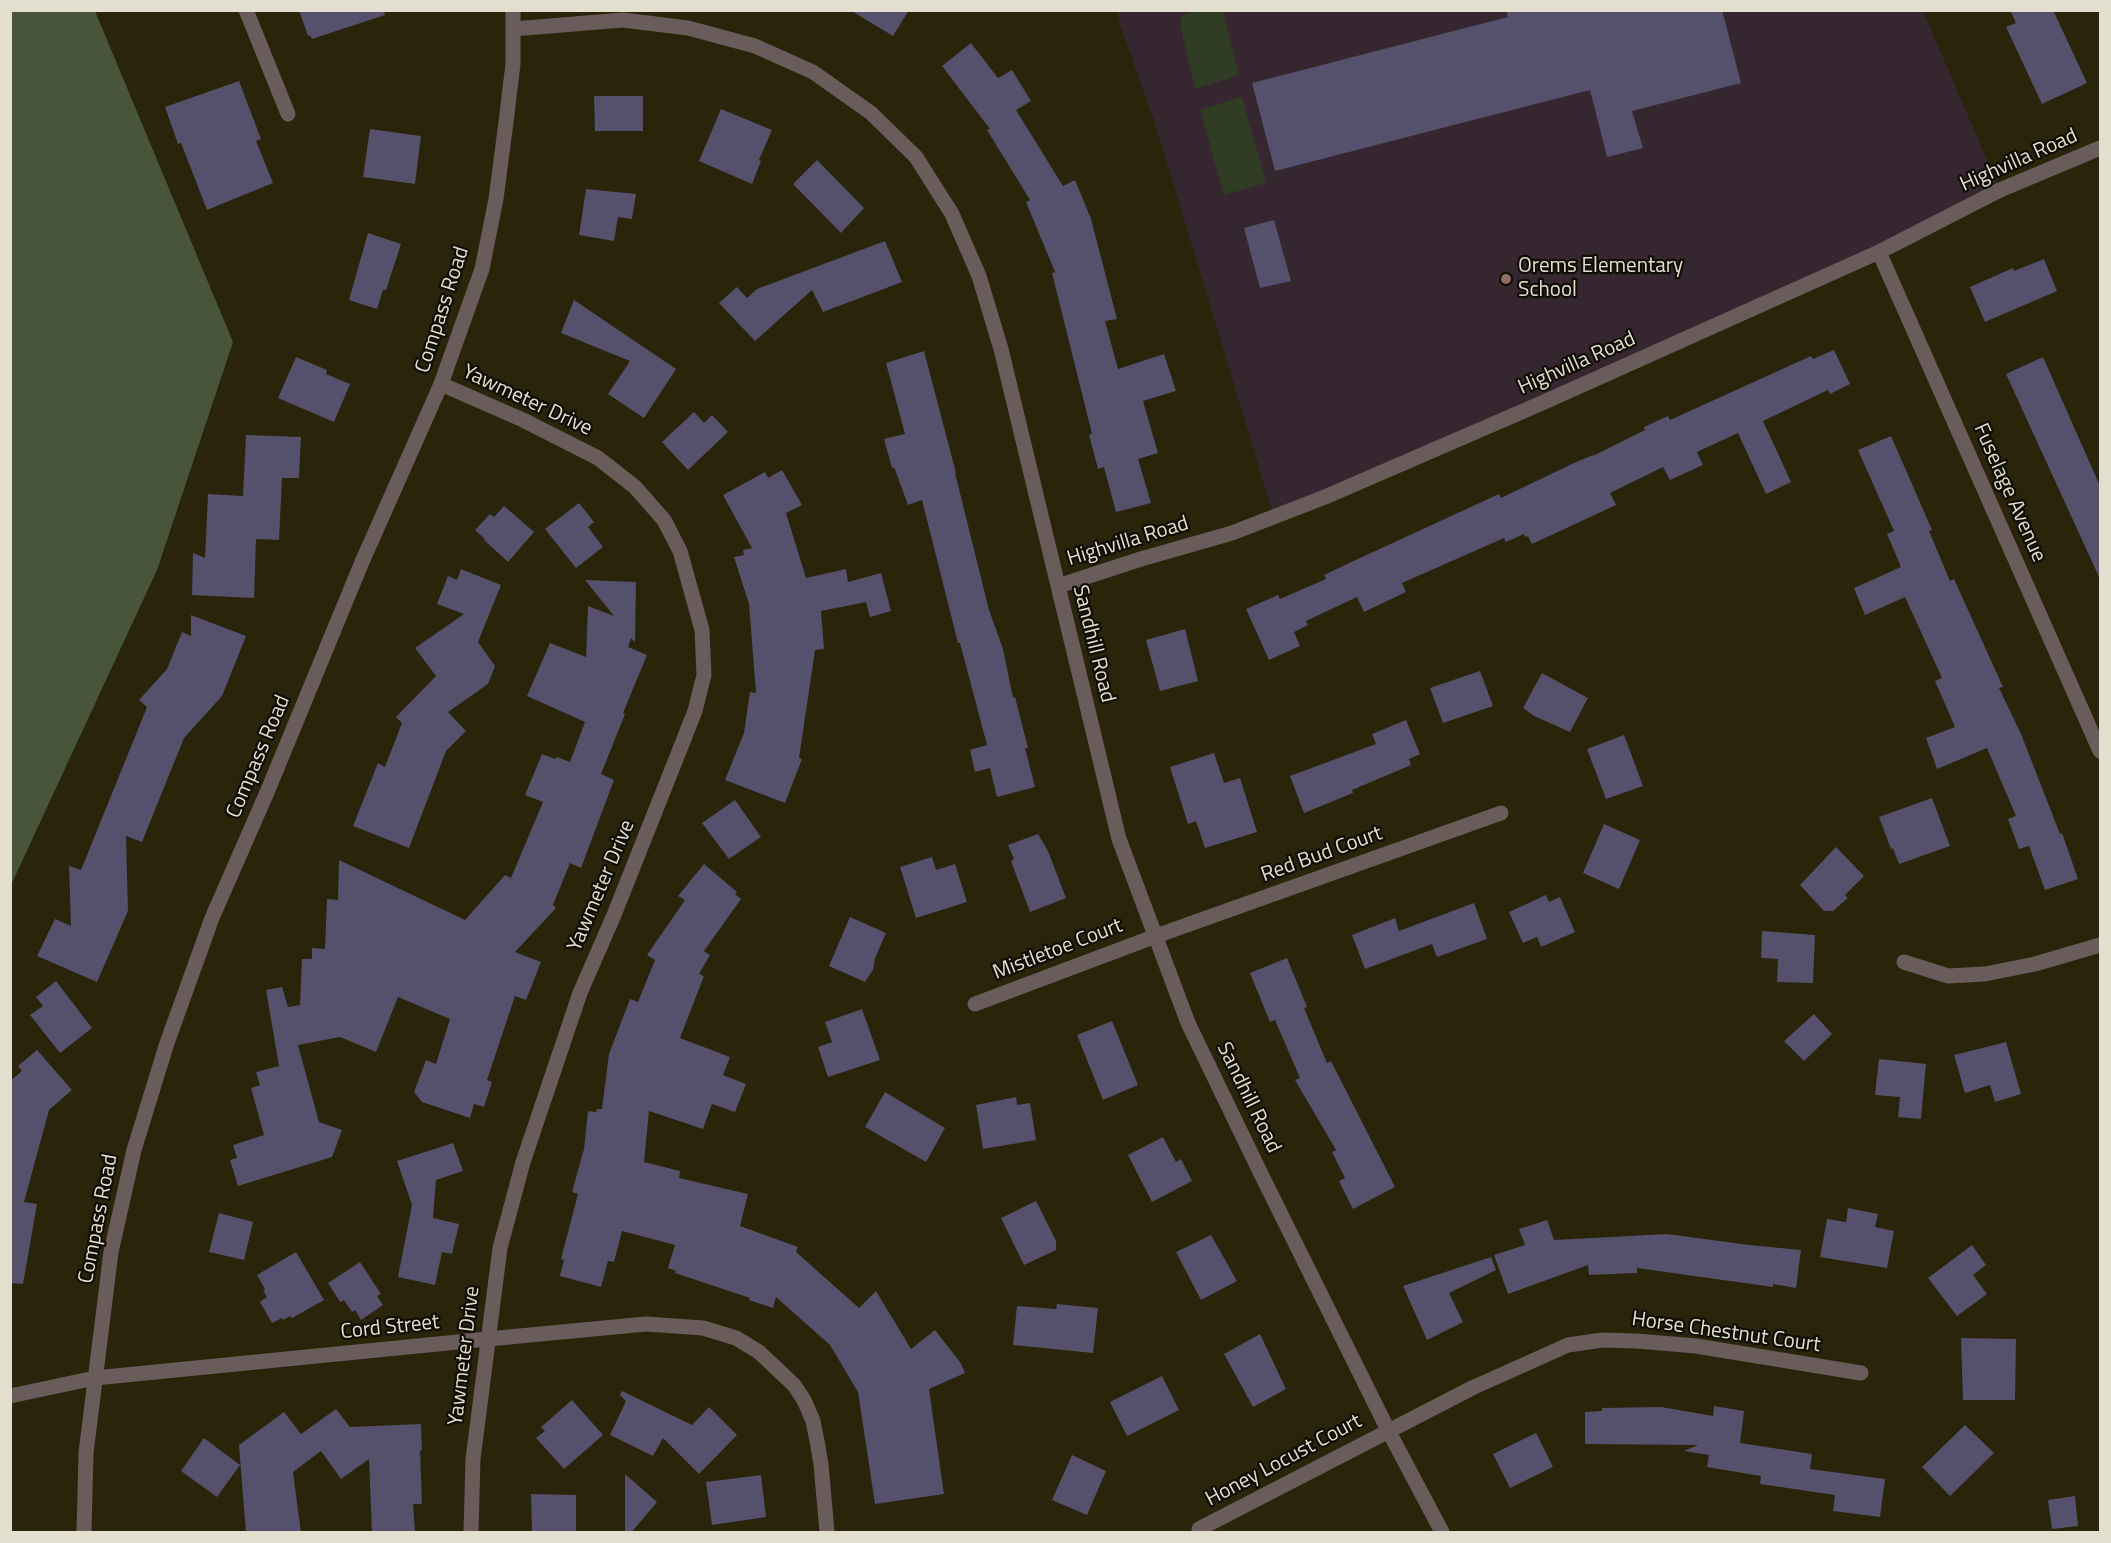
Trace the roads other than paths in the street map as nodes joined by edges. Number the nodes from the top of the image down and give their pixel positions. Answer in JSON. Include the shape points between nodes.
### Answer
{"nodes":[{"id":1,"x":246,"y":10,"type":"edge"},
{"id":2,"x":513,"y":10,"type":"edge"},
{"id":3,"x":513,"y":29,"type":"junction"},
{"id":4,"x":288,"y":114,"type":"dead end"},
{"id":5,"x":2100,"y":148,"type":"edge"},
{"id":6,"x":1879,"y":252,"type":"junction"},
{"id":7,"x":441,"y":384,"type":"junction"},
{"id":8,"x":1058,"y":586,"type":"junction"},
{"id":9,"x":2100,"y":751,"type":"edge"},
{"id":10,"x":1501,"y":813,"type":"dead end"},
{"id":11,"x":1156,"y":936,"type":"junction"},
{"id":12,"x":2100,"y":945,"type":"edge"},
{"id":13,"x":1904,"y":962,"type":"dead end"},
{"id":14,"x":975,"y":1004,"type":"dead end"},
{"id":15,"x":488,"y":1339,"type":"junction"},
{"id":16,"x":1861,"y":1373,"type":"dead end"},
{"id":17,"x":95,"y":1378,"type":"junction"},
{"id":18,"x":10,"y":1396,"type":"edge"},
{"id":19,"x":1388,"y":1430,"type":"junction"},
{"id":20,"x":1199,"y":1529,"type":"dead end"},
{"id":21,"x":84,"y":1533,"type":"edge"},
{"id":22,"x":471,"y":1533,"type":"edge"},
{"id":23,"x":827,"y":1533,"type":"edge"},
{"id":24,"x":1442,"y":1533,"type":"edge"}],
"edges":[{"from":1,"to":4,"type":"street"},
{"from":2,"to":3,"type":"street","name":"Compass Road"},
{"from":3,"to":7,"type":"street","name":"Compass Road","via":[[506,122],[485,257]]},
{"from":3,"to":8,"type":"street","name":"Sandhill Road","via":[[623,20],[688,28],[755,46],[813,72],[853,98],[916,157],[952,214],[979,276],[1001,349]]},
{"from":5,"to":6,"type":"street","name":"Highvilla Road","via":[[2000,190]]},
{"from":6,"to":8,"type":"street","name":"Highvilla Road","via":[[1324,497],[1232,533]]},
{"from":6,"to":9,"type":"street","name":"Fuselage Avenue"},
{"from":7,"to":15,"type":"street","name":"Yawmeter Drive","via":[[598,458],[635,487],[664,520],[680,551],[702,630],[704,675],[695,711],[580,993],[523,1162],[500,1248]]},
{"from":7,"to":17,"type":"street","name":"Compass Road","via":[[212,918],[167,1043],[134,1150],[111,1252]]},
{"from":8,"to":11,"type":"street","name":"Sandhill Road","via":[[1119,839]]},
{"from":10,"to":11,"type":"street","name":"Red Bud Court"},
{"from":11,"to":14,"type":"street","name":"Mistletoe Court"},
{"from":11,"to":19,"type":"street","name":"Sandhill Road","via":[[1188,1023]]},
{"from":12,"to":13,"type":"street","via":[[1985,974],[1948,976]]},
{"from":15,"to":17,"type":"street","name":"Cord Street"},
{"from":15,"to":22,"type":"street","name":"Yawmeter Drive","via":[[473,1459]]},
{"from":15,"to":23,"type":"street","name":"Cord Street","via":[[646,1324],[703,1328],[736,1338],[759,1352],[804,1400],[813,1421],[821,1464]]},
{"from":16,"to":19,"type":"street","name":"Horse Chestnut Court","via":[[1696,1346],[1602,1340],[1568,1345]]},
{"from":17,"to":18,"type":"street","name":"Cord Street"},
{"from":17,"to":21,"type":"street","name":"Compass Road","via":[[86,1453]]},
{"from":19,"to":20,"type":"street","name":"Honey Locust Court"},
{"from":19,"to":24,"type":"street","name":"Sandhill Road"}]}
